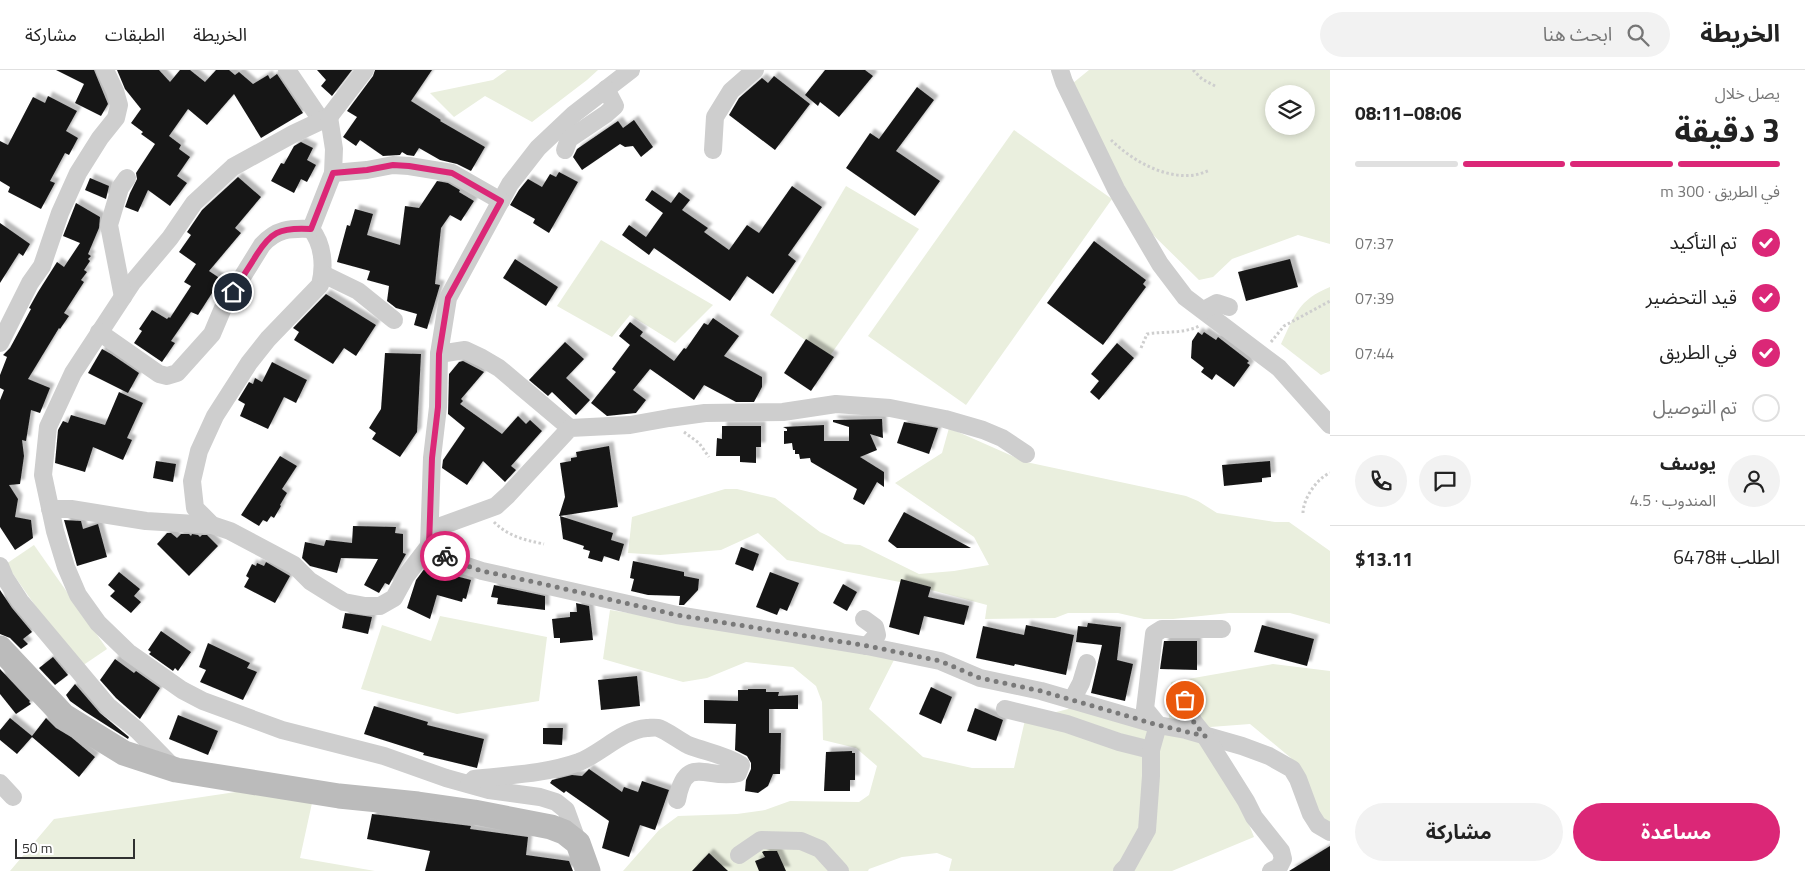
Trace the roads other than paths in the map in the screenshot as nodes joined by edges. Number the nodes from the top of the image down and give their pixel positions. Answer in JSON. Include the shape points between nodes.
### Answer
{"nodes":[{"id":1,"x":105,"y":70,"type":"edge"},
{"id":2,"x":287,"y":70,"type":"edge"},
{"id":3,"x":365,"y":70,"type":"edge"},
{"id":4,"x":631,"y":70,"type":"edge"},
{"id":5,"x":756,"y":70,"type":"edge"},
{"id":6,"x":1060,"y":70,"type":"edge"},
{"id":7,"x":606,"y":89,"type":"junction"},
{"id":8,"x":325,"y":118,"type":"junction"},
{"id":9,"x":565,"y":150,"type":"dead end"},
{"id":10,"x":712,"y":150,"type":"dead end"},
{"id":11,"x":333,"y":173,"type":"junction"},
{"id":12,"x":127,"y":178,"type":"dead end"},
{"id":13,"x":501,"y":201,"type":"junction"},
{"id":14,"x":311,"y":229,"type":"junction"},
{"id":15,"x":323,"y":274,"type":"junction"},
{"id":16,"x":123,"y":297,"type":"junction"},
{"id":17,"x":1229,"y":307,"type":"dead end"},
{"id":18,"x":1208,"y":314,"type":"junction"},
{"id":19,"x":394,"y":320,"type":"dead end"},
{"id":20,"x":99,"y":332,"type":"junction"},
{"id":21,"x":0,"y":343,"type":"edge"},
{"id":22,"x":439,"y":354,"type":"junction"},
{"id":23,"x":1330,"y":425,"type":"edge"},
{"id":24,"x":570,"y":428,"type":"junction"},
{"id":25,"x":1026,"y":454,"type":"dead end"},
{"id":26,"x":50,"y":509,"type":"junction"},
{"id":27,"x":212,"y":525,"type":"junction"},
{"id":28,"x":430,"y":538,"type":"junction"},
{"id":29,"x":0,"y":566,"type":"edge"},
{"id":30,"x":864,"y":619,"type":"dead end"},
{"id":31,"x":1222,"y":629,"type":"dead end"},
{"id":32,"x":868,"y":646,"type":"junction"},
{"id":33,"x":0,"y":648,"type":"edge"},
{"id":34,"x":1087,"y":663,"type":"dead end"},
{"id":35,"x":1072,"y":700,"type":"junction"},
{"id":36,"x":1185,"y":700,"type":"dead end"},
{"id":37,"x":1005,"y":709,"type":"dead end"},
{"id":38,"x":1158,"y":725,"type":"junction"},
{"id":39,"x":1205,"y":736,"type":"junction"},
{"id":40,"x":1151,"y":750,"type":"junction"},
{"id":41,"x":176,"y":770,"type":"junction"},
{"id":42,"x":0,"y":784,"type":"edge"},
{"id":43,"x":468,"y":784,"type":"junction"},
{"id":44,"x":13,"y":797,"type":"dead end"},
{"id":45,"x":677,"y":800,"type":"dead end"},
{"id":46,"x":1330,"y":832,"type":"edge"},
{"id":47,"x":578,"y":843,"type":"junction"},
{"id":48,"x":739,"y":855,"type":"dead end"},
{"id":49,"x":588,"y":871,"type":"edge"},
{"id":50,"x":840,"y":871,"type":"edge"},
{"id":51,"x":1122,"y":871,"type":"edge"},
{"id":52,"x":1271,"y":871,"type":"edge"}],
"edges":[{"from":1,"to":21,"type":"street","via":[[116,91],[119,105],[116,118],[78,173],[42,266]]},
{"from":2,"to":8,"type":"street"},
{"from":3,"to":8,"type":"street"},
{"from":4,"to":7,"type":"street"},
{"from":5,"to":10,"type":"street","via":[[732,91],[715,117]]},
{"from":6,"to":18,"type":"street","via":[[1116,189],[1146,241],[1185,296]]},
{"from":7,"to":9,"type":"street","via":[[615,106],[569,139]]},
{"from":7,"to":13,"type":"street","via":[[538,148]]},
{"from":8,"to":11,"type":"street","via":[[334,149]]},
{"from":8,"to":16,"type":"street","via":[[233,167],[194,203]]},
{"from":11,"to":13,"type":"street","via":[[393,165],[452,173]]},
{"from":11,"to":14,"type":"street"},
{"from":12,"to":16,"type":"street","via":[[120,188],[110,225]]},
{"from":13,"to":22,"type":"street","via":[[448,298]]},
{"from":14,"to":15,"type":"street","via":[[318,238]]},
{"from":14,"to":20,"type":"street","via":[[296,228],[268,238],[223,308],[212,334],[177,373],[159,374]]},
{"from":15,"to":19,"type":"street","via":[[358,292]]},
{"from":15,"to":27,"type":"street","via":[[320,285],[268,339],[250,363],[215,416],[199,451],[192,481],[193,498],[195,508]]},
{"from":16,"to":20,"type":"street"},
{"from":17,"to":18,"type":"street","via":[[1217,304]]},
{"from":18,"to":23,"type":"street","via":[[1279,368]]},
{"from":20,"to":26,"type":"street","via":[[73,373],[48,427],[43,475]]},
{"from":22,"to":24,"type":"street","via":[[465,350],[482,358]]},
{"from":22,"to":28,"type":"street"},
{"from":24,"to":25,"type":"street","via":[[630,425],[705,414],[783,412],[836,404],[890,408],[945,419],[1002,438]]},
{"from":24,"to":28,"type":"street","via":[[496,506]]},
{"from":26,"to":27,"type":"street","via":[[71,509],[146,521]]},
{"from":26,"to":43,"type":"street","via":[[66,567],[78,595],[98,623],[128,652],[160,676],[203,701],[253,720],[384,756]]},
{"from":27,"to":28,"type":"street","via":[[294,565],[310,581],[344,602],[365,606],[380,606],[394,598]]},
{"from":28,"to":32,"type":"street","via":[[455,562],[482,571],[677,615]]},
{"from":29,"to":41,"type":"street","via":[[20,601],[108,706]]},
{"from":30,"to":32,"type":"street","via":[[875,627],[877,635]]},
{"from":31,"to":38,"type":"street","via":[[1162,629],[1154,634],[1145,709]]},
{"from":32,"to":35,"type":"street","via":[[940,661],[980,678]]},
{"from":33,"to":41,"type":"street","via":[[64,716],[124,754]]},
{"from":34,"to":35,"type":"street"},
{"from":35,"to":38,"type":"street"},
{"from":36,"to":39,"type":"street","via":[[1193,721]]},
{"from":37,"to":40,"type":"street"},
{"from":38,"to":39,"type":"street"},
{"from":38,"to":40,"type":"street"},
{"from":39,"to":46,"type":"street","via":[[1269,756],[1292,770],[1311,814],[1318,825]]},
{"from":39,"to":52,"type":"street","via":[[1254,817],[1281,852],[1283,860]]},
{"from":40,"to":51,"type":"street","via":[[1147,830]]},
{"from":41,"to":47,"type":"street","via":[[474,812],[551,828],[564,832]]},
{"from":42,"to":44,"type":"street"},
{"from":43,"to":45,"type":"street","via":[[474,779],[535,772],[580,761],[627,734],[645,728],[659,728],[688,745],[734,760],[741,766],[738,774],[728,776],[692,772],[684,777]]},
{"from":43,"to":47,"type":"street","via":[[556,802],[566,810]]},
{"from":47,"to":49,"type":"street"},
{"from":48,"to":50,"type":"street","via":[[761,840],[801,840],[820,849]]}]}
